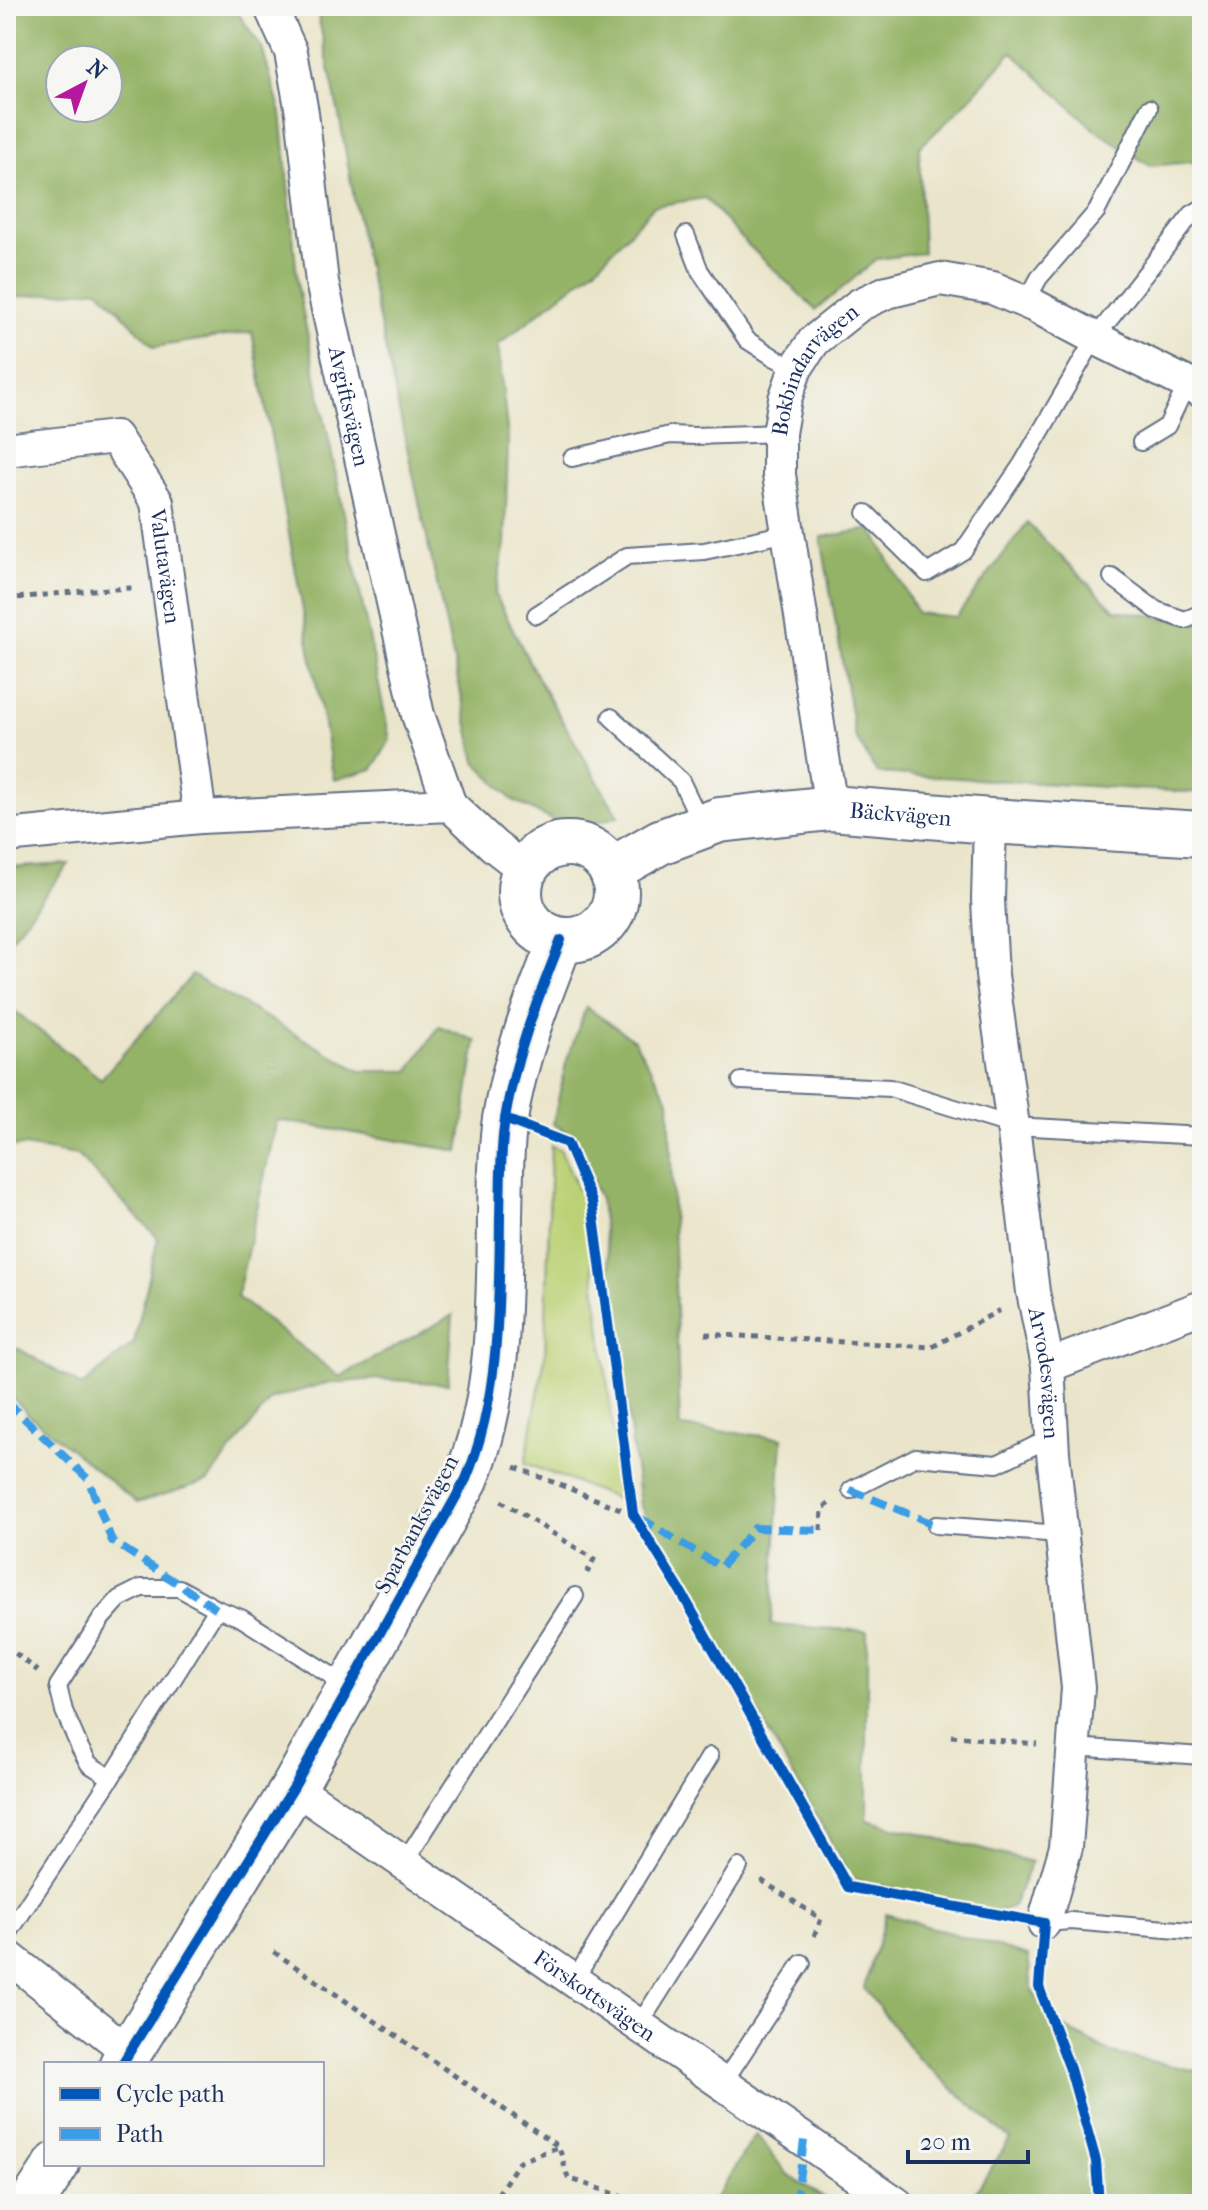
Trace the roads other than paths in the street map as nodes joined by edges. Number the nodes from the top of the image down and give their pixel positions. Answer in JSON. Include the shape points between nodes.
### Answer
{"nodes":[{"id":1,"x":270,"y":6,"type":"edge"},
{"id":2,"x":1149,"y":108,"type":"dead end"},
{"id":3,"x":1202,"y":208,"type":"edge"},
{"id":4,"x":686,"y":235,"type":"dead end"},
{"id":5,"x":1026,"y":302,"type":"junction"},
{"id":6,"x":1095,"y":338,"type":"junction"},
{"id":7,"x":796,"y":368,"type":"junction"},
{"id":8,"x":1194,"y":387,"type":"edge"},
{"id":9,"x":779,"y":433,"type":"junction"},
{"id":10,"x":1141,"y":442,"type":"dead end"},
{"id":11,"x":6,"y":450,"type":"edge"},
{"id":12,"x":572,"y":458,"type":"dead end"},
{"id":13,"x":866,"y":513,"type":"dead end"},
{"id":14,"x":788,"y":533,"type":"junction"},
{"id":15,"x":1112,"y":577,"type":"dead end"},
{"id":16,"x":1202,"y":613,"type":"edge"},
{"id":17,"x":536,"y":615,"type":"dead end"},
{"id":18,"x":611,"y":717,"type":"dead end"},
{"id":19,"x":450,"y":805,"type":"junction"},
{"id":20,"x":831,"y":808,"type":"junction"},
{"id":21,"x":200,"y":817,"type":"junction"},
{"id":22,"x":990,"y":821,"type":"junction"},
{"id":23,"x":702,"y":826,"type":"junction"},
{"id":24,"x":1202,"y":834,"type":"edge"},
{"id":25,"x":6,"y":836,"type":"edge"},
{"id":26,"x":525,"y":870,"type":"junction"},
{"id":27,"x":611,"y":870,"type":"junction"},
{"id":28,"x":561,"y":940,"type":"junction"},
{"id":29,"x":741,"y":1081,"type":"dead end"},
{"id":30,"x":1013,"y":1126,"type":"junction"},
{"id":31,"x":1202,"y":1136,"type":"edge"},
{"id":32,"x":1202,"y":1307,"type":"edge"},
{"id":33,"x":1048,"y":1366,"type":"junction"},
{"id":34,"x":1052,"y":1437,"type":"junction"},
{"id":35,"x":851,"y":1490,"type":"dead end"},
{"id":36,"x":936,"y":1525,"type":"dead end"},
{"id":37,"x":1061,"y":1534,"type":"junction"},
{"id":38,"x":575,"y":1596,"type":"road end"},
{"id":39,"x":217,"y":1609,"type":"junction"},
{"id":40,"x":349,"y":1687,"type":"junction"},
{"id":41,"x":1074,"y":1747,"type":"junction"},
{"id":42,"x":710,"y":1756,"type":"dead end"},
{"id":43,"x":1202,"y":1756,"type":"edge"},
{"id":44,"x":111,"y":1778,"type":"junction"},
{"id":45,"x":294,"y":1787,"type":"junction"},
{"id":46,"x":404,"y":1863,"type":"junction"},
{"id":47,"x":739,"y":1867,"type":"road end"},
{"id":48,"x":1044,"y":1923,"type":"joint"},
{"id":49,"x":1202,"y":1932,"type":"edge"},
{"id":50,"x":8,"y":1956,"type":"edge"},
{"id":51,"x":802,"y":1963,"type":"road end"},
{"id":52,"x":574,"y":1981,"type":"junction"},
{"id":53,"x":639,"y":2025,"type":"junction"},
{"id":54,"x":126,"y":2058,"type":"edge"},
{"id":55,"x":723,"y":2083,"type":"junction"},
{"id":56,"x":56,"y":2166,"type":"edge"},
{"id":57,"x":31,"y":2204,"type":"edge"},
{"id":58,"x":897,"y":2204,"type":"edge"}],
"edges":[{"from":1,"to":19,"type":"street","name":"Avgiftsvägen","via":[[291,52],[322,282],[418,715]]},
{"from":2,"to":5,"type":"lane","via":[[1097,211],[1039,278]]},
{"from":3,"to":6,"type":"lane"},
{"from":4,"to":7,"type":"lane","via":[[700,271],[747,340]]},
{"from":5,"to":6,"type":"street","name":"Bokbindarvägen"},
{"from":5,"to":7,"type":"street","name":"Bokbindarvägen","via":[[993,288],[940,279],[887,292],[859,305],[814,341]]},
{"from":6,"to":8,"type":"street","name":"Bokbindarvägen"},
{"from":6,"to":13,"type":"lane","via":[[1022,464],[963,551],[927,573]]},
{"from":7,"to":9,"type":"street","name":"Bokbindarvägen"},
{"from":8,"to":10,"type":"lane","via":[[1167,426]]},
{"from":9,"to":12,"type":"lane","via":[[670,435]]},
{"from":9,"to":14,"type":"street","name":"Bokbindarvägen"},
{"from":11,"to":21,"type":"street","name":"Valutavägen","via":[[115,437],[157,502]]},
{"from":14,"to":17,"type":"lane","via":[[704,551],[627,556]]},
{"from":14,"to":20,"type":"street","name":"Bokbindarvägen"},
{"from":15,"to":16,"type":"lane","via":[[1156,610],[1185,620]]},
{"from":18,"to":23,"type":"lane","via":[[681,781]]},
{"from":19,"to":21,"type":"street"},
{"from":19,"to":26,"type":"street"},
{"from":20,"to":22,"type":"street","name":"Bäckvägen"},
{"from":20,"to":23,"type":"street","name":"Bäckvägen"},
{"from":21,"to":25,"type":"street"},
{"from":22,"to":24,"type":"street","name":"Bäckvägen"},
{"from":22,"to":30,"type":"street","name":"Arvodesvägen","via":[[992,975]]},
{"from":23,"to":27,"type":"street","name":"Bäckvägen"},
{"from":26,"to":27,"type":"street","via":[[545,849],[575,844],[602,858]]},
{"from":26,"to":28,"type":"street","via":[[520,884],[525,914],[534,927]]},
{"from":27,"to":28,"type":"street","via":[[615,899],[602,926],[590,935]]},
{"from":28,"to":40,"type":"street","name":"Sparbanksvägen","via":[[524,1035],[505,1119],[489,1401],[472,1465]]},
{"from":29,"to":30,"type":"lane","via":[[890,1088]]},
{"from":30,"to":31,"type":"lane"},
{"from":30,"to":33,"type":"street","name":"Arvodesvägen","via":[[1033,1292]]},
{"from":32,"to":33,"type":"street"},
{"from":33,"to":34,"type":"street","name":"Arvodesvägen"},
{"from":34,"to":35,"type":"lane","via":[[997,1464],[916,1457]]},
{"from":34,"to":37,"type":"street","name":"Arvodesvägen"},
{"from":36,"to":37,"type":"lane"},
{"from":37,"to":41,"type":"street","name":"Arvodesvägen","via":[[1078,1688]]},
{"from":38,"to":46,"type":"lane"},
{"from":39,"to":40,"type":"lane","via":[[241,1618]]},
{"from":39,"to":44,"type":"lane"},
{"from":39,"to":44,"type":"lane","via":[[179,1588],[141,1588],[119,1599],[102,1618],[58,1686],[89,1764]]},
{"from":40,"to":45,"type":"street","name":"Sparbanksvägen"},
{"from":41,"to":43,"type":"lane"},
{"from":41,"to":48,"type":"street","name":"Arvodesvägen","via":[[1066,1847]]},
{"from":42,"to":52,"type":"lane"},
{"from":44,"to":50,"type":"lane"},
{"from":45,"to":46,"type":"street","name":"Förskottsvägen"},
{"from":45,"to":54,"type":"street","name":"Sparbanksvägen"},
{"from":46,"to":52,"type":"street","name":"Förskottsvägen"},
{"from":47,"to":53,"type":"lane"},
{"from":48,"to":49,"type":"lane"},
{"from":50,"to":54,"type":"street"},
{"from":51,"to":55,"type":"lane"},
{"from":52,"to":53,"type":"street","name":"Förskottsvägen"},
{"from":53,"to":55,"type":"street","name":"Förskottsvägen"},
{"from":55,"to":58,"type":"street","name":"Förskottsvägen"},
{"from":56,"to":57,"type":"street"}]}
